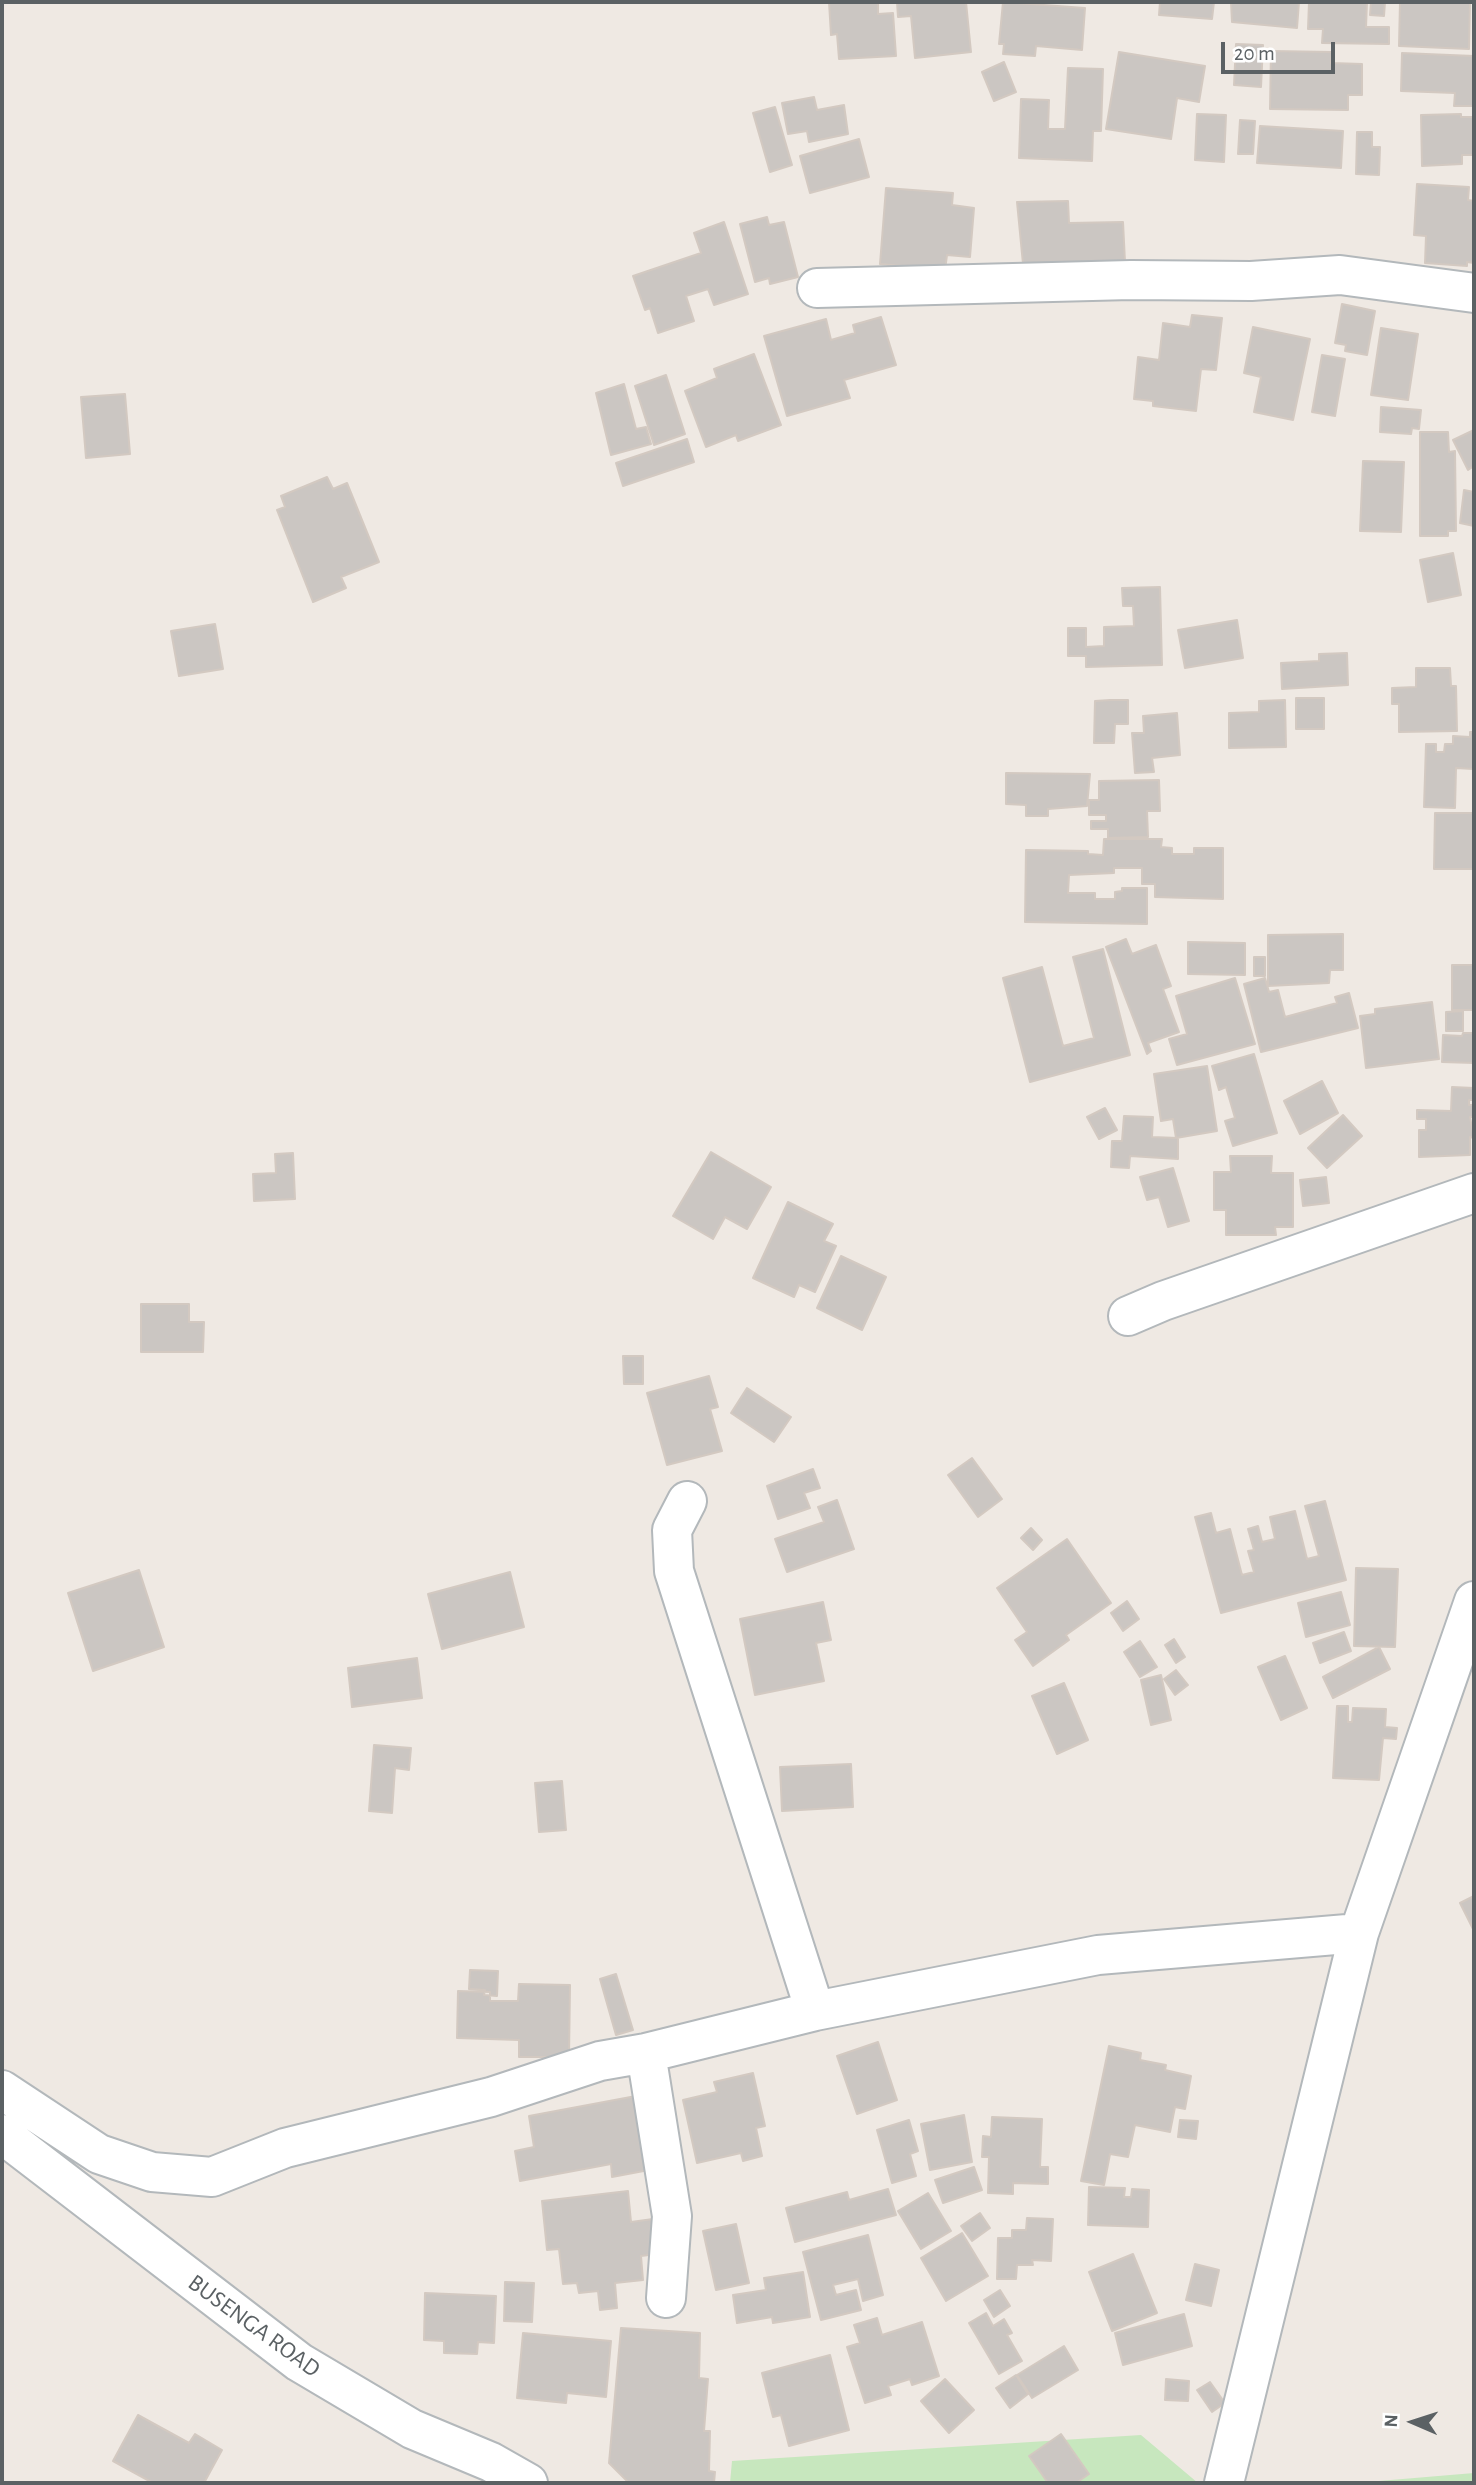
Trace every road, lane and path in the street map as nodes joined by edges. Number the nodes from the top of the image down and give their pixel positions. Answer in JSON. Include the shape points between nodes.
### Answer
{"nodes":[{"id":1,"x":817,"y":288,"type":"dead end"},
{"id":2,"x":1474,"y":293,"type":"edge"},
{"id":3,"x":1474,"y":1193,"type":"edge"},
{"id":4,"x":1128,"y":1316,"type":"dead end"},
{"id":5,"x":687,"y":1501,"type":"dead end"},
{"id":6,"x":1474,"y":1601,"type":"edge"},
{"id":7,"x":1359,"y":1933,"type":"junction"},
{"id":8,"x":815,"y":2011,"type":"junction"},
{"id":9,"x":646,"y":2053,"type":"junction"},
{"id":10,"x":2,"y":2090,"type":"edge"},
{"id":11,"x":2,"y":2134,"type":"edge"},
{"id":12,"x":666,"y":2298,"type":"dead end"},
{"id":13,"x":528,"y":2483,"type":"edge"},
{"id":14,"x":1224,"y":2483,"type":"edge"}],
"edges":[{"from":1,"to":2,"type":"street","via":[[1131,279],[1251,281],[1340,275]]},
{"from":3,"to":4,"type":"street"},
{"from":5,"to":8,"type":"street","via":[[672,1530],[674,1571]]},
{"from":6,"to":7,"type":"street"},
{"from":7,"to":8,"type":"street","via":[[1098,1955]]},
{"from":7,"to":14,"type":"street"},
{"from":8,"to":9,"type":"street"},
{"from":9,"to":10,"type":"street","via":[[600,2061],[491,2097],[285,2148],[212,2176],[152,2172],[99,2154]]},
{"from":9,"to":12,"type":"street","via":[[672,2216]]},
{"from":11,"to":13,"type":"street","name":"BUSENGA ROAD","via":[[299,2362],[412,2429]]}]}
